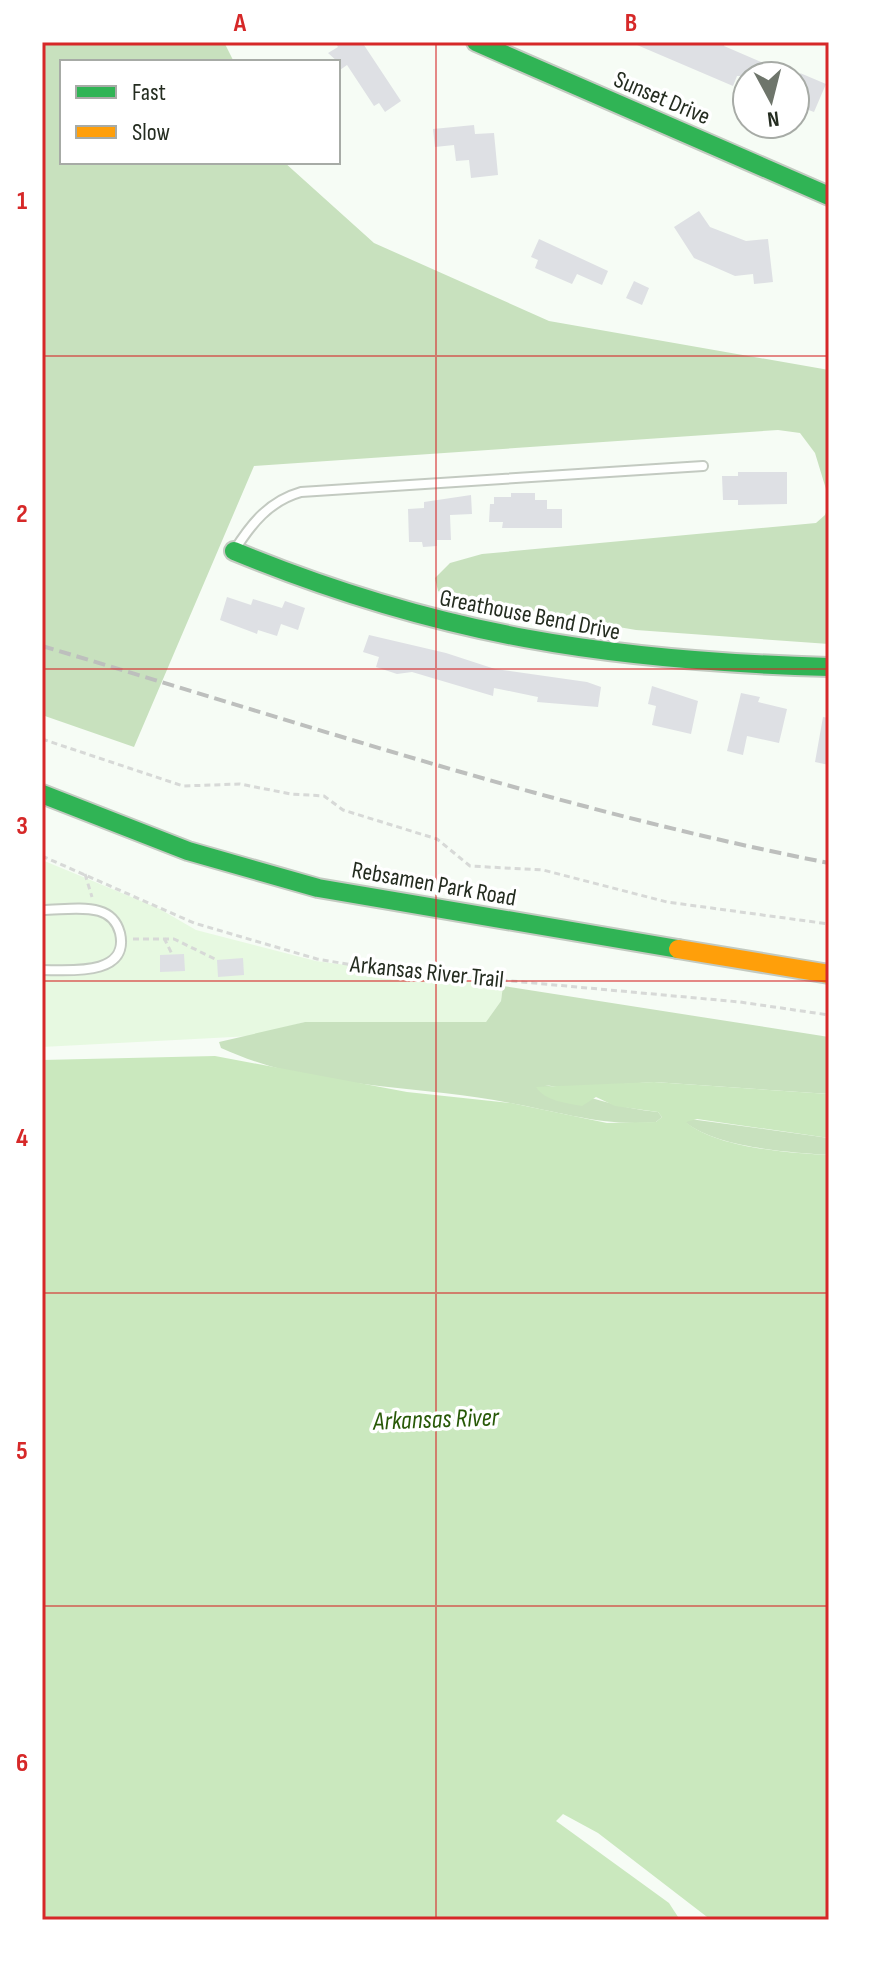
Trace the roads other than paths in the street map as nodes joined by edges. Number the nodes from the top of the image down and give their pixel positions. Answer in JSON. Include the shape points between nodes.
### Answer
{"nodes":[{"id":1,"x":476,"y":42,"type":"edge"},
{"id":2,"x":829,"y":196,"type":"edge"},
{"id":3,"x":703,"y":466,"type":"dead end"},
{"id":4,"x":234,"y":551,"type":"joint"},
{"id":5,"x":829,"y":667,"type":"edge"},
{"id":6,"x":42,"y":794,"type":"edge"},
{"id":7,"x":42,"y":910,"type":"edge"},
{"id":8,"x":42,"y":970,"type":"edge"},
{"id":9,"x":829,"y":974,"type":"edge"}],
"edges":[{"from":1,"to":2,"type":"street","name":"Sunset Drive"},
{"from":3,"to":4,"type":"lane","via":[[301,492],[260,516]]},
{"from":4,"to":5,"type":"street","name":"Greathouse Bend Drive","via":[[415,617],[540,646],[653,660]]},
{"from":6,"to":9,"type":"street","name":"Rebsamen Park Road","via":[[188,851],[318,888]]},
{"from":7,"to":8,"type":"lane","via":[[96,910],[112,918],[121,939],[115,957],[104,966]]}]}
